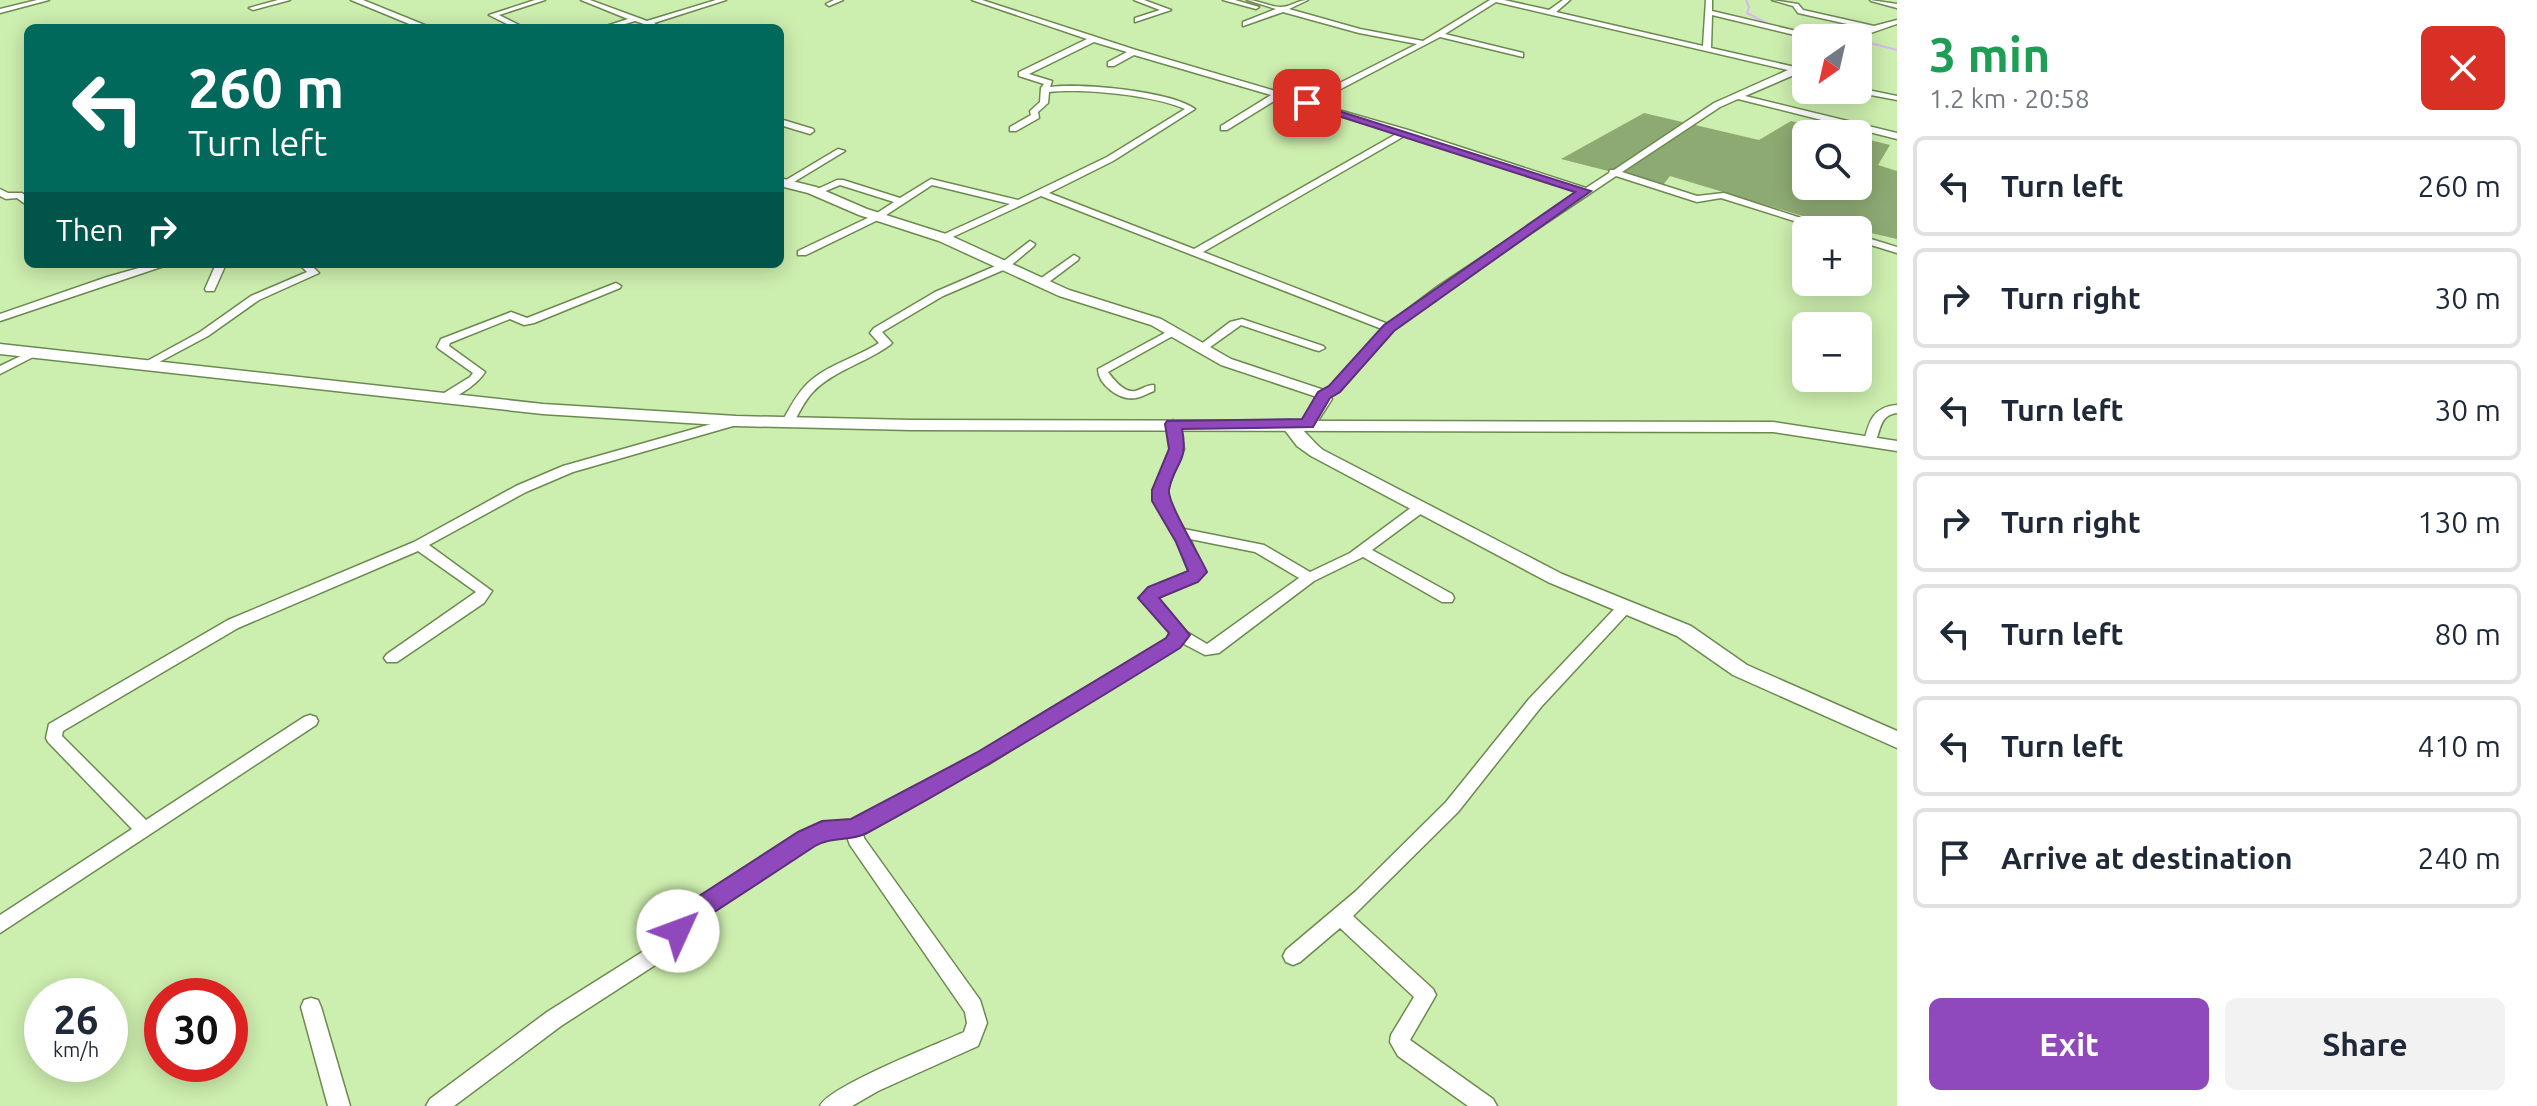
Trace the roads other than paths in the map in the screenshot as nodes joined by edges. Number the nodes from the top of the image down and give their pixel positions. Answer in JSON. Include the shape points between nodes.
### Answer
{"nodes":[{"id":1,"x":46,"y":0,"type":"edge"},
{"id":2,"x":287,"y":0,"type":"edge"},
{"id":3,"x":355,"y":0,"type":"edge"},
{"id":4,"x":542,"y":0,"type":"edge"},
{"id":5,"x":584,"y":0,"type":"edge"},
{"id":6,"x":723,"y":0,"type":"edge"},
{"id":7,"x":840,"y":0,"type":"edge"},
{"id":8,"x":975,"y":0,"type":"edge"},
{"id":9,"x":1137,"y":0,"type":"edge"},
{"id":10,"x":1226,"y":0,"type":"edge"},
{"id":11,"x":1250,"y":0,"type":"edge"},
{"id":12,"x":1305,"y":0,"type":"edge"},
{"id":13,"x":1495,"y":0,"type":"edge"},
{"id":14,"x":1567,"y":0,"type":"edge"},
{"id":15,"x":1709,"y":0,"type":"edge"},
{"id":16,"x":1775,"y":0,"type":"edge"},
{"id":17,"x":1873,"y":0,"type":"edge"},
{"id":18,"x":829,"y":4,"type":"dead end"},
{"id":19,"x":1265,"y":5,"type":"junction"},
{"id":20,"x":1897,"y":6,"type":"edge"},
{"id":21,"x":253,"y":8,"type":"dead end"},
{"id":22,"x":0,"y":11,"type":"edge"},
{"id":23,"x":1282,"y":11,"type":"junction"},
{"id":24,"x":1708,"y":12,"type":"junction"},
{"id":25,"x":1550,"y":13,"type":"junction"},
{"id":26,"x":634,"y":19,"type":"junction"},
{"id":27,"x":1138,"y":20,"type":"dead end"},
{"id":28,"x":646,"y":23,"type":"joint"},
{"id":29,"x":417,"y":24,"type":"edge"},
{"id":30,"x":512,"y":24,"type":"edge"},
{"id":31,"x":618,"y":24,"type":"edge"},
{"id":32,"x":1246,"y":24,"type":"dead end"},
{"id":33,"x":1897,"y":25,"type":"edge"},
{"id":34,"x":1874,"y":28,"type":"joint"},
{"id":35,"x":1792,"y":33,"type":"edge"},
{"id":36,"x":1438,"y":34,"type":"junction"},
{"id":37,"x":1093,"y":39,"type":"junction"},
{"id":38,"x":1424,"y":43,"type":"junction"},
{"id":39,"x":1707,"y":49,"type":"junction"},
{"id":40,"x":1530,"y":50,"type":"dead end"},
{"id":41,"x":1133,"y":52,"type":"junction"},
{"id":42,"x":1111,"y":64,"type":"dead end"},
{"id":43,"x":1792,"y":66,"type":"edge"},
{"id":44,"x":1792,"y":73,"type":"edge"},
{"id":45,"x":1787,"y":75,"type":"junction"},
{"id":46,"x":1792,"y":76,"type":"edge"},
{"id":47,"x":1045,"y":90,"type":"junction"},
{"id":48,"x":1872,"y":93,"type":"edge"},
{"id":49,"x":1279,"y":94,"type":"junction"},
{"id":50,"x":1737,"y":96,"type":"junction"},
{"id":51,"x":1897,"y":98,"type":"edge"},
{"id":52,"x":1307,"y":103,"type":"junction"},
{"id":53,"x":784,"y":123,"type":"edge"},
{"id":54,"x":1224,"y":128,"type":"dead end"},
{"id":55,"x":1013,"y":129,"type":"dead end"},
{"id":56,"x":810,"y":131,"type":"dead end"},
{"id":57,"x":1405,"y":132,"type":"junction"},
{"id":58,"x":1897,"y":136,"type":"edge"},
{"id":59,"x":841,"y":151,"type":"dead end"},
{"id":60,"x":1613,"y":172,"type":"junction"},
{"id":61,"x":784,"y":182,"type":"edge"},
{"id":62,"x":784,"y":184,"type":"edge"},
{"id":63,"x":1585,"y":191,"type":"junction"},
{"id":64,"x":0,"y":192,"type":"edge"},
{"id":65,"x":816,"y":192,"type":"junction"},
{"id":66,"x":1041,"y":193,"type":"junction"},
{"id":67,"x":24,"y":200,"type":"edge"},
{"id":68,"x":900,"y":201,"type":"junction"},
{"id":69,"x":1019,"y":203,"type":"junction"},
{"id":70,"x":877,"y":217,"type":"junction"},
{"id":71,"x":1792,"y":217,"type":"edge"},
{"id":72,"x":944,"y":238,"type":"junction"},
{"id":73,"x":1872,"y":242,"type":"edge"},
{"id":74,"x":1030,"y":244,"type":"dead end"},
{"id":75,"x":1897,"y":250,"type":"edge"},
{"id":76,"x":1196,"y":252,"type":"junction"},
{"id":77,"x":802,"y":253,"type":"dead end"},
{"id":78,"x":1074,"y":258,"type":"dead end"},
{"id":79,"x":1004,"y":266,"type":"junction"},
{"id":80,"x":151,"y":268,"type":"edge"},
{"id":81,"x":219,"y":268,"type":"edge"},
{"id":82,"x":308,"y":268,"type":"edge"},
{"id":83,"x":1041,"y":283,"type":"junction"},
{"id":84,"x":616,"y":286,"type":"dead end"},
{"id":85,"x":210,"y":289,"type":"dead end"},
{"id":86,"x":0,"y":318,"type":"edge"},
{"id":87,"x":1389,"y":328,"type":"junction"},
{"id":88,"x":1174,"y":331,"type":"junction"},
{"id":89,"x":1202,"y":348,"type":"junction"},
{"id":90,"x":1319,"y":348,"type":"dead end"},
{"id":91,"x":0,"y":349,"type":"edge"},
{"id":92,"x":33,"y":353,"type":"junction"},
{"id":93,"x":144,"y":366,"type":"junction"},
{"id":94,"x":0,"y":371,"type":"edge"},
{"id":95,"x":1150,"y":388,"type":"dead end"},
{"id":96,"x":1324,"y":395,"type":"junction"},
{"id":97,"x":442,"y":398,"type":"junction"},
{"id":98,"x":1897,"y":409,"type":"edge"},
{"id":99,"x":736,"y":421,"type":"junction"},
{"id":100,"x":788,"y":422,"type":"junction"},
{"id":101,"x":1173,"y":424,"type":"junction"},
{"id":102,"x":1298,"y":424,"type":"junction"},
{"id":103,"x":1870,"y":442,"type":"junction"},
{"id":104,"x":1897,"y":446,"type":"edge"},
{"id":105,"x":1421,"y":507,"type":"junction"},
{"id":106,"x":1180,"y":533,"type":"junction"},
{"id":107,"x":419,"y":545,"type":"junction"},
{"id":108,"x":1362,"y":551,"type":"junction"},
{"id":109,"x":1309,"y":578,"type":"junction"},
{"id":110,"x":1447,"y":598,"type":"dead end"},
{"id":111,"x":1625,"y":607,"type":"junction"},
{"id":112,"x":1180,"y":635,"type":"junction"},
{"id":113,"x":392,"y":658,"type":"dead end"},
{"id":114,"x":310,"y":721,"type":"dead end"},
{"id":115,"x":1897,"y":740,"type":"edge"},
{"id":116,"x":854,"y":829,"type":"junction"},
{"id":117,"x":145,"y":830,"type":"junction"},
{"id":118,"x":1340,"y":916,"type":"junction"},
{"id":119,"x":0,"y":925,"type":"edge"},
{"id":120,"x":1293,"y":956,"type":"dead end"},
{"id":121,"x":311,"y":1007,"type":"dead end"},
{"id":122,"x":339,"y":1106,"type":"edge"},
{"id":123,"x":437,"y":1106,"type":"edge"},
{"id":124,"x":831,"y":1106,"type":"edge"},
{"id":125,"x":1486,"y":1106,"type":"edge"}],
"edges":[{"from":1,"to":22,"type":"street"},
{"from":2,"to":21,"type":"street"},
{"from":3,"to":29,"type":"street"},
{"from":4,"to":30,"type":"street","via":[[493,15]]},
{"from":5,"to":26,"type":"street"},
{"from":6,"to":28,"type":"street"},
{"from":7,"to":18,"type":"street"},
{"from":8,"to":37,"type":"street"},
{"from":9,"to":27,"type":"street","via":[[1167,10]]},
{"from":10,"to":19,"type":"street"},
{"from":11,"to":19,"type":"street"},
{"from":12,"to":23,"type":"street"},
{"from":13,"to":25,"type":"street"},
{"from":13,"to":36,"type":"street"},
{"from":14,"to":25,"type":"street"},
{"from":15,"to":24,"type":"street"},
{"from":16,"to":34,"type":"street","via":[[1796,5],[1800,12]]},
{"from":17,"to":20,"type":"street"},
{"from":19,"to":23,"type":"street"},
{"from":23,"to":32,"type":"street"},
{"from":23,"to":38,"type":"street"},
{"from":24,"to":35,"type":"street"},
{"from":24,"to":39,"type":"street"},
{"from":25,"to":39,"type":"street"},
{"from":26,"to":28,"type":"street"},
{"from":26,"to":31,"type":"street"},
{"from":33,"to":34,"type":"street"},
{"from":36,"to":38,"type":"street"},
{"from":36,"to":40,"type":"street","via":[[1517,58]]},
{"from":37,"to":41,"type":"street"},
{"from":37,"to":47,"type":"street","via":[[1022,74],[1048,82]]},
{"from":38,"to":52,"type":"street"},
{"from":39,"to":43,"type":"street"},
{"from":41,"to":42,"type":"street"},
{"from":41,"to":49,"type":"street"},
{"from":44,"to":45,"type":"street"},
{"from":45,"to":46,"type":"street"},
{"from":45,"to":50,"type":"street"},
{"from":47,"to":55,"type":"street","via":[[1034,118]]},
{"from":47,"to":66,"type":"street","via":[[1144,95],[1191,109],[1110,159]]},
{"from":48,"to":51,"type":"street"},
{"from":49,"to":52,"type":"street"},
{"from":49,"to":54,"type":"street"},
{"from":50,"to":58,"type":"street"},
{"from":50,"to":60,"type":"street"},
{"from":52,"to":57,"type":"street"},
{"from":53,"to":56,"type":"street"},
{"from":57,"to":63,"type":"street"},
{"from":57,"to":76,"type":"street"},
{"from":59,"to":61,"type":"street"},
{"from":60,"to":63,"type":"street"},
{"from":60,"to":71,"type":"street","via":[[1697,199],[1721,195]]},
{"from":62,"to":65,"type":"street"},
{"from":63,"to":87,"type":"street"},
{"from":64,"to":67,"type":"street"},
{"from":65,"to":68,"type":"street","via":[[837,182]]},
{"from":65,"to":70,"type":"street"},
{"from":66,"to":69,"type":"street"},
{"from":66,"to":76,"type":"street"},
{"from":68,"to":69,"type":"street","via":[[934,182]]},
{"from":68,"to":70,"type":"street"},
{"from":69,"to":72,"type":"street"},
{"from":70,"to":72,"type":"street"},
{"from":70,"to":77,"type":"street"},
{"from":72,"to":79,"type":"street"},
{"from":73,"to":75,"type":"street"},
{"from":74,"to":79,"type":"street"},
{"from":76,"to":87,"type":"street"},
{"from":78,"to":83,"type":"street"},
{"from":79,"to":83,"type":"street"},
{"from":79,"to":100,"type":"street","via":[[939,294],[878,330],[886,343],[814,381]]},
{"from":80,"to":86,"type":"street"},
{"from":81,"to":85,"type":"street"},
{"from":82,"to":93,"type":"street","via":[[314,273],[247,303],[195,340]]},
{"from":83,"to":88,"type":"street"},
{"from":84,"to":97,"type":"street","via":[[530,321],[511,315],[445,341],[443,347],[479,372]]},
{"from":87,"to":96,"type":"street"},
{"from":88,"to":89,"type":"street"},
{"from":88,"to":95,"type":"street","via":[[1102,371],[1126,395]]},
{"from":89,"to":90,"type":"street","via":[[1242,322]]},
{"from":89,"to":96,"type":"street","via":[[1226,362]]},
{"from":91,"to":92,"type":"main road"},
{"from":92,"to":93,"type":"main road"},
{"from":92,"to":94,"type":"street"},
{"from":93,"to":97,"type":"main road"},
{"from":96,"to":102,"type":"street"},
{"from":97,"to":99,"type":"main road"},
{"from":98,"to":103,"type":"street","via":[[1881,410]]},
{"from":99,"to":100,"type":"main road"},
{"from":99,"to":107,"type":"street","via":[[568,469]]},
{"from":100,"to":101,"type":"main road"},
{"from":101,"to":102,"type":"main road"},
{"from":101,"to":106,"type":"street","via":[[1178,449],[1160,490]]},
{"from":102,"to":103,"type":"main road","via":[[1773,427]]},
{"from":102,"to":105,"type":"street","via":[[1303,443],[1317,453]]},
{"from":103,"to":104,"type":"main road"},
{"from":105,"to":108,"type":"street"},
{"from":105,"to":111,"type":"street","via":[[1564,582]]},
{"from":106,"to":109,"type":"street","via":[[1259,548]]},
{"from":106,"to":112,"type":"street","via":[[1198,572],[1148,598]]},
{"from":107,"to":113,"type":"street","via":[[485,591]]},
{"from":107,"to":117,"type":"street","via":[[233,624],[55,728],[54,738]]},
{"from":108,"to":109,"type":"street"},
{"from":108,"to":110,"type":"street"},
{"from":109,"to":112,"type":"street","via":[[1214,649],[1201,649]]},
{"from":111,"to":115,"type":"street","via":[[1684,631],[1761,681]]},
{"from":111,"to":118,"type":"street","via":[[1535,703],[1452,807]]},
{"from":112,"to":116,"type":"street","via":[[983,759]]},
{"from":114,"to":117,"type":"street"},
{"from":116,"to":123,"type":"street","via":[[822,831],[685,918],[673,943],[554,1019]]},
{"from":116,"to":124,"type":"street","via":[[856,840],[978,1020],[971,1039]]},
{"from":117,"to":119,"type":"street"},
{"from":118,"to":120,"type":"street"},
{"from":118,"to":125,"type":"street","via":[[1426,995],[1401,1035],[1405,1049]]},
{"from":121,"to":122,"type":"street"}]}
